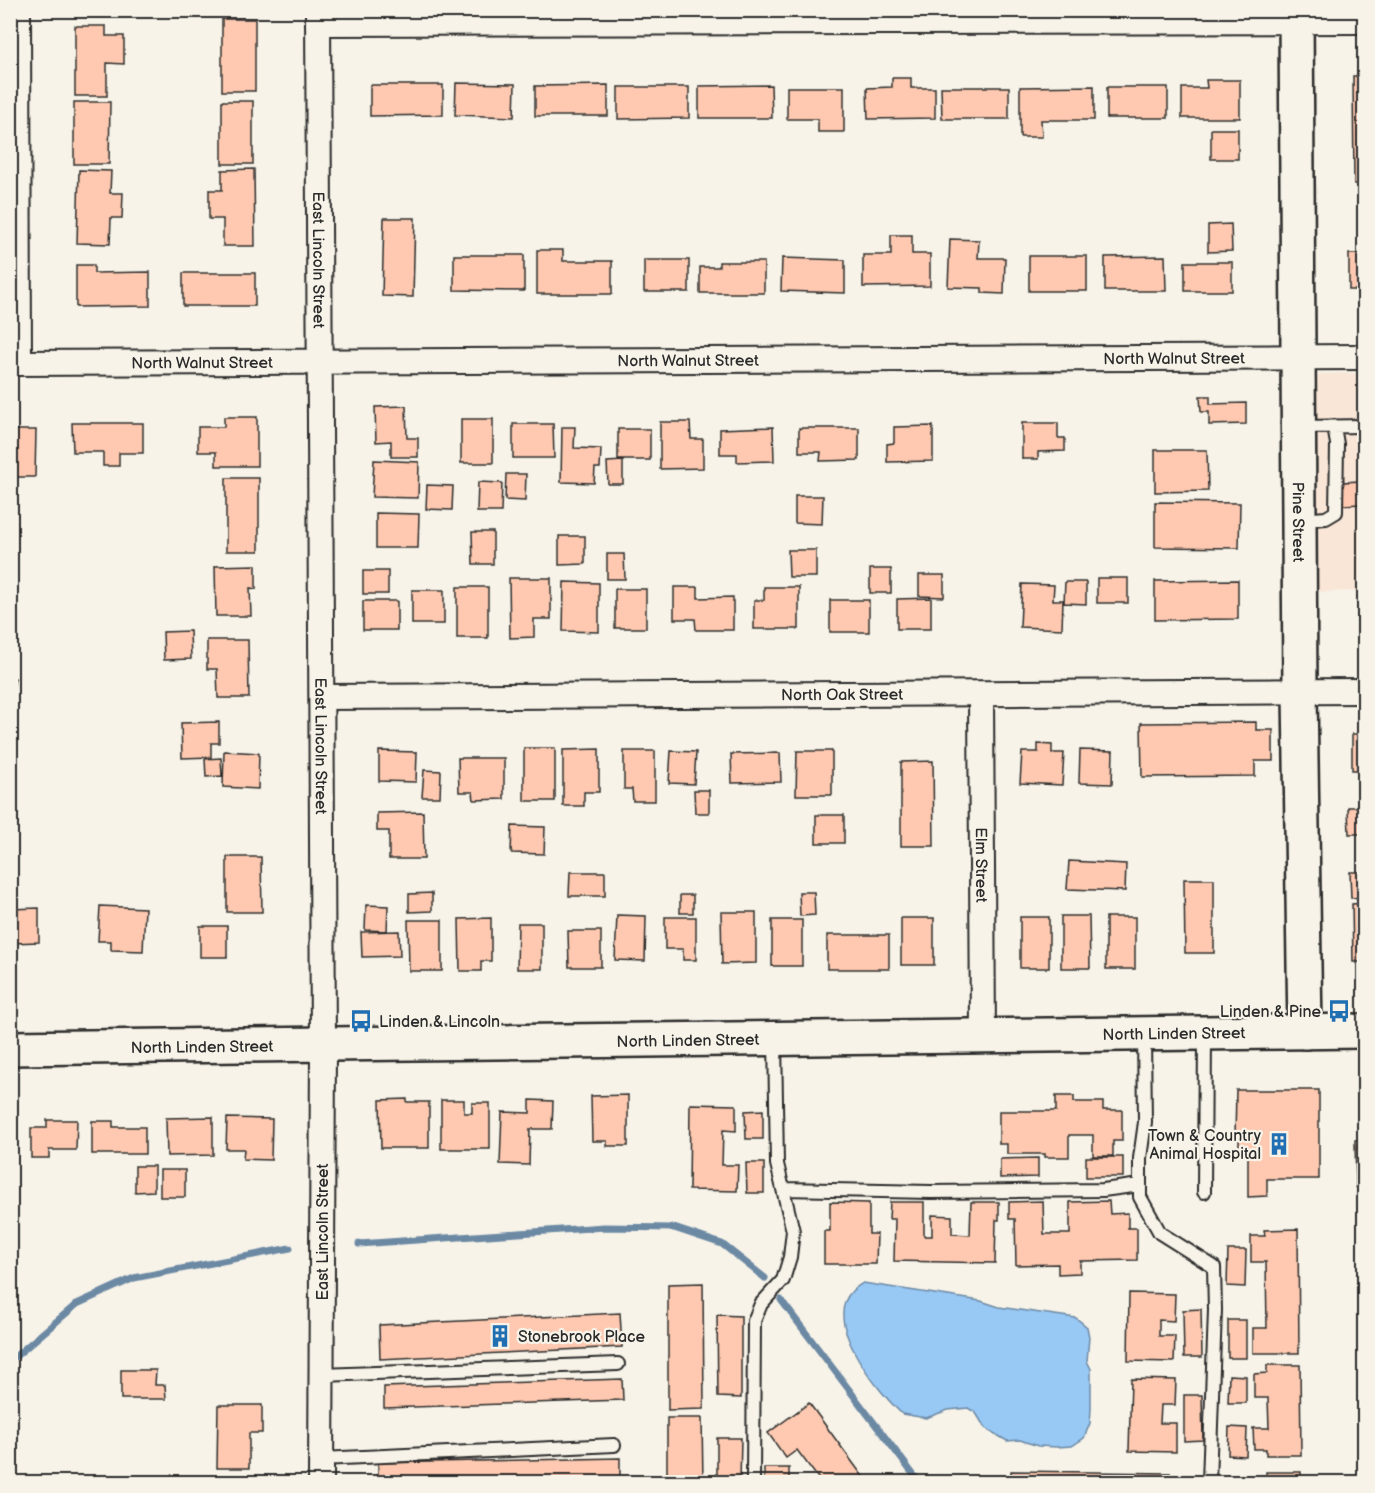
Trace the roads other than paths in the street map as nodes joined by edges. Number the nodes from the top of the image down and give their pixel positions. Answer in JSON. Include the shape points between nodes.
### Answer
{"nodes":[{"id":1,"x":18,"y":10,"type":"edge"},
{"id":2,"x":1296,"y":16,"type":"edge"},
{"id":3,"x":318,"y":17,"type":"edge"},
{"id":4,"x":1365,"y":21,"type":"edge"},
{"id":5,"x":1365,"y":357,"type":"edge"},
{"id":6,"x":1297,"y":358,"type":"junction"},
{"id":7,"x":320,"y":362,"type":"junction"},
{"id":8,"x":15,"y":363,"type":"edge"},
{"id":9,"x":1365,"y":426,"type":"edge"},
{"id":10,"x":1298,"y":427,"type":"junction"},
{"id":11,"x":1334,"y":427,"type":"junction"},
{"id":12,"x":1299,"y":521,"type":"junction"},
{"id":13,"x":1365,"y":691,"type":"edge"},
{"id":14,"x":1300,"y":692,"type":"junction"},
{"id":15,"x":981,"y":694,"type":"junction"},
{"id":16,"x":322,"y":697,"type":"junction"},
{"id":17,"x":1365,"y":1031,"type":"edge"},
{"id":18,"x":1305,"y":1032,"type":"junction"},
{"id":19,"x":1205,"y":1033,"type":"junction"},
{"id":20,"x":1144,"y":1034,"type":"junction"},
{"id":21,"x":983,"y":1037,"type":"junction"},
{"id":22,"x":775,"y":1038,"type":"junction"},
{"id":23,"x":323,"y":1046,"type":"junction"},
{"id":24,"x":10,"y":1048,"type":"edge"},
{"id":25,"x":1140,"y":1185,"type":"junction"},
{"id":26,"x":783,"y":1189,"type":"junction"},
{"id":27,"x":1204,"y":1192,"type":"dead end"},
{"id":28,"x":618,"y":1364,"type":"dead end"},
{"id":29,"x":322,"y":1375,"type":"junction"},
{"id":30,"x":614,"y":1445,"type":"dead end"},
{"id":31,"x":321,"y":1471,"type":"edge"},
{"id":32,"x":753,"y":1482,"type":"edge"},
{"id":33,"x":1209,"y":1482,"type":"edge"}],
"edges":[{"from":1,"to":8,"type":"street"},
{"from":2,"to":3,"type":"street"},
{"from":2,"to":4,"type":"street"},
{"from":2,"to":6,"type":"main road","name":"Pine Street"},
{"from":3,"to":7,"type":"street","name":"East Lincoln Street"},
{"from":5,"to":6,"type":"street","name":"North Walnut Street"},
{"from":6,"to":7,"type":"street","name":"North Walnut Street"},
{"from":6,"to":10,"type":"main road","name":"Pine Street"},
{"from":7,"to":8,"type":"street","name":"North Walnut Street"},
{"from":7,"to":16,"type":"street","name":"East Lincoln Street"},
{"from":9,"to":11,"type":"lane"},
{"from":10,"to":11,"type":"lane"},
{"from":10,"to":12,"type":"main road","name":"Pine Street"},
{"from":11,"to":12,"type":"lane","via":[[1336,512],[1326,518]]},
{"from":12,"to":14,"type":"main road","name":"Pine Street"},
{"from":13,"to":14,"type":"street","name":"North Oak Street"},
{"from":14,"to":15,"type":"street","name":"North Oak Street"},
{"from":14,"to":18,"type":"main road","name":"Pine Street"},
{"from":15,"to":16,"type":"street","name":"North Oak Street"},
{"from":15,"to":21,"type":"street","name":"Elm Street"},
{"from":16,"to":23,"type":"street","name":"East Lincoln Street"},
{"from":17,"to":18,"type":"main road","name":"North Linden Street"},
{"from":18,"to":19,"type":"main road","name":"North Linden Street"},
{"from":19,"to":20,"type":"main road","name":"North Linden Street"},
{"from":19,"to":27,"type":"lane"},
{"from":20,"to":21,"type":"main road","name":"North Linden Street"},
{"from":20,"to":25,"type":"lane","via":[[1145,1122]]},
{"from":21,"to":22,"type":"main road","name":"North Linden Street"},
{"from":22,"to":23,"type":"main road","name":"North Linden Street"},
{"from":22,"to":26,"type":"lane","via":[[777,1164]]},
{"from":23,"to":24,"type":"main road","name":"North Linden Street"},
{"from":23,"to":29,"type":"street","name":"East Lincoln Street"},
{"from":25,"to":26,"type":"lane","via":[[1103,1190],[931,1192]]},
{"from":25,"to":33,"type":"lane","via":[[1140,1197],[1160,1233],[1214,1267]]},
{"from":26,"to":32,"type":"lane","via":[[793,1231],[790,1257],[783,1280],[761,1304],[754,1321]]},
{"from":28,"to":29,"type":"lane"},
{"from":29,"to":31,"type":"street","name":"East Lincoln Street"},
{"from":30,"to":31,"type":"lane"}]}
